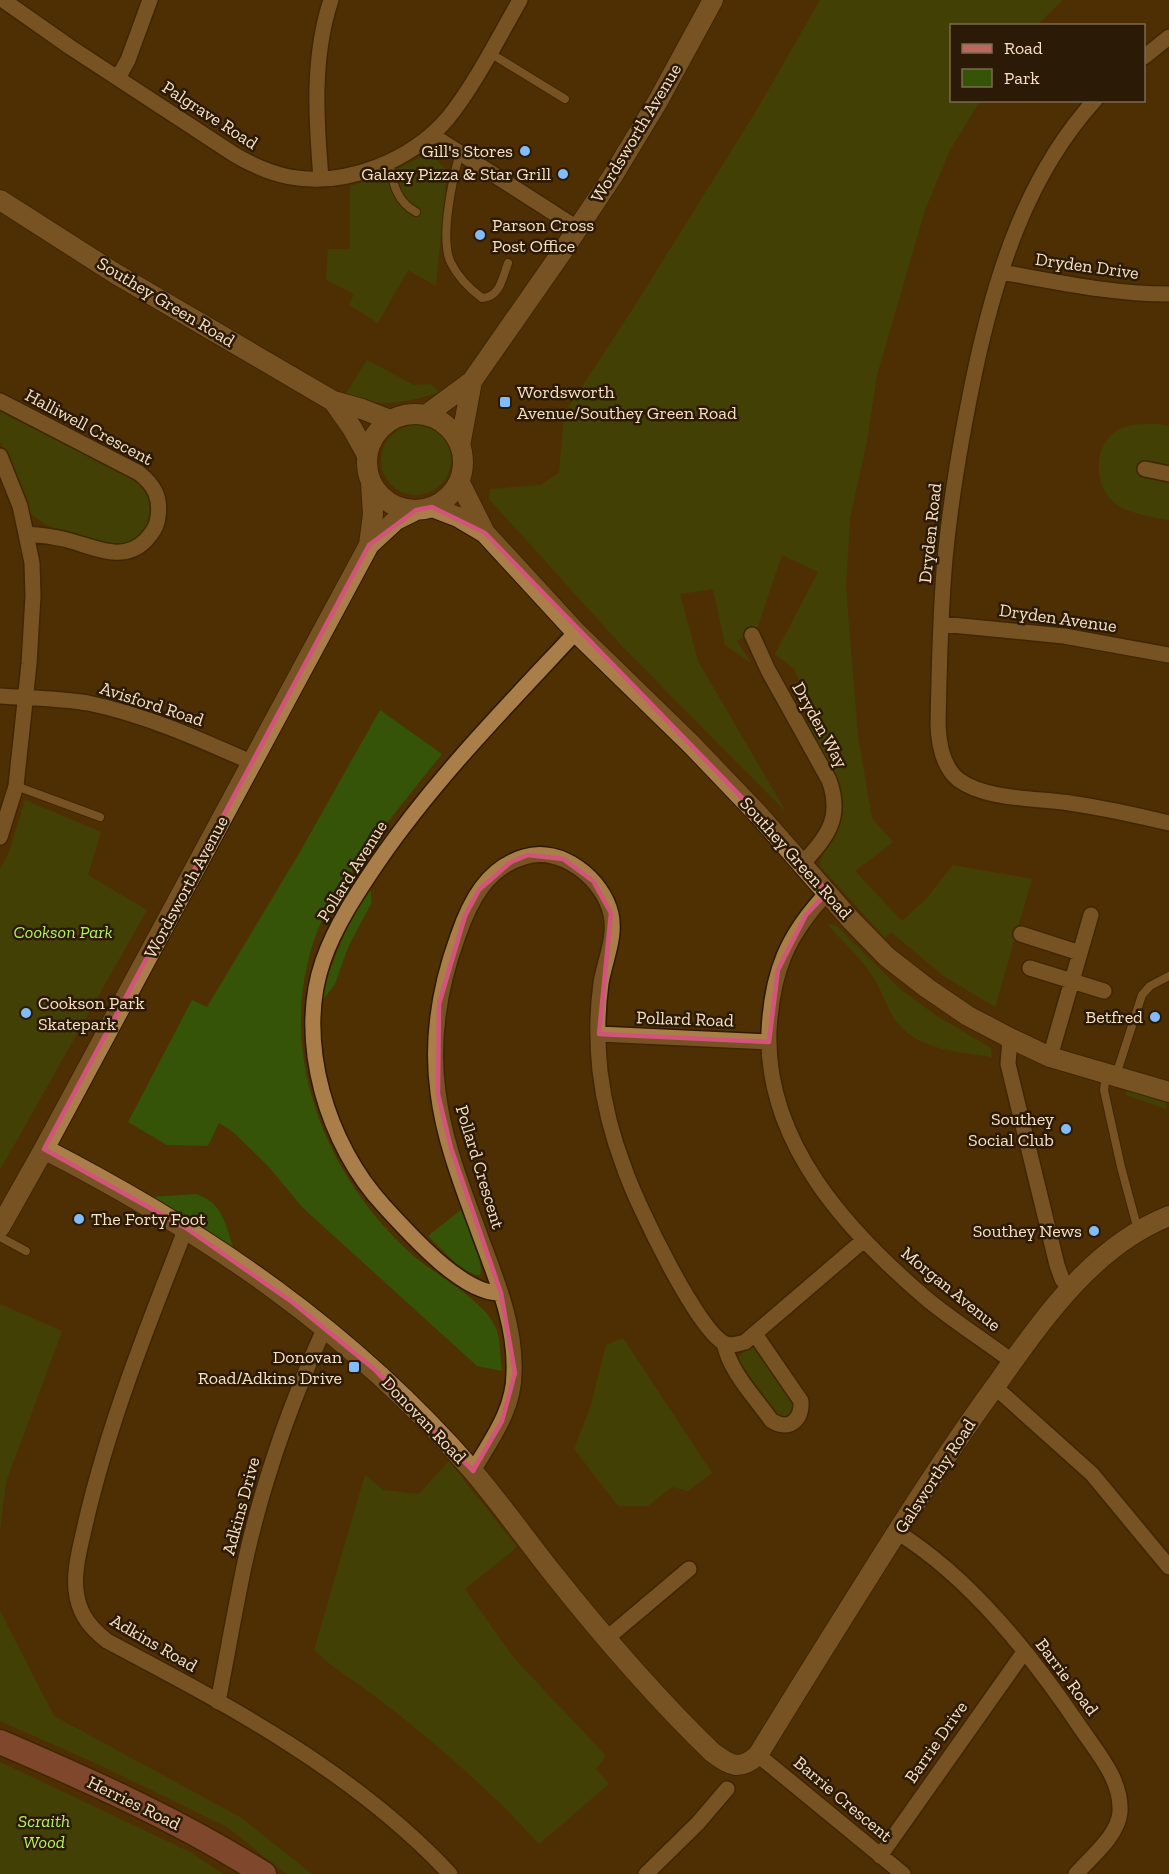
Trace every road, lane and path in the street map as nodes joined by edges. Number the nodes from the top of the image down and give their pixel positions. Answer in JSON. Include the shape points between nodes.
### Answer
{"nodes":[{"id":1,"x":3,"y":0,"type":"edge"},
{"id":2,"x":150,"y":0,"type":"edge"},
{"id":3,"x":331,"y":0,"type":"edge"},
{"id":4,"x":520,"y":0,"type":"edge"},
{"id":5,"x":713,"y":0,"type":"edge"},
{"id":6,"x":1167,"y":42,"type":"edge"},
{"id":7,"x":489,"y":52,"type":"junction"},
{"id":8,"x":1145,"y":56,"type":"edge"},
{"id":9,"x":118,"y":78,"type":"junction"},
{"id":10,"x":565,"y":99,"type":"dead end"},
{"id":11,"x":1093,"y":102,"type":"edge"},
{"id":12,"x":432,"y":135,"type":"junction"},
{"id":13,"x":460,"y":152,"type":"junction"},
{"id":14,"x":389,"y":162,"type":"junction"},
{"id":15,"x":321,"y":178,"type":"junction"},
{"id":16,"x":0,"y":200,"type":"edge"},
{"id":17,"x":416,"y":212,"type":"dead end"},
{"id":18,"x":577,"y":228,"type":"junction"},
{"id":19,"x":508,"y":263,"type":"dead end"},
{"id":20,"x":1001,"y":272,"type":"junction"},
{"id":21,"x":1169,"y":294,"type":"edge"},
{"id":22,"x":472,"y":381,"type":"junction"},
{"id":23,"x":0,"y":401,"type":"edge"},
{"id":24,"x":333,"y":401,"type":"junction"},
{"id":25,"x":426,"y":415,"type":"junction"},
{"id":26,"x":390,"y":420,"type":"junction"},
{"id":27,"x":460,"y":446,"type":"junction"},
{"id":28,"x":367,"y":455,"type":"junction"},
{"id":29,"x":0,"y":456,"type":"edge"},
{"id":30,"x":1145,"y":470,"type":"dead end"},
{"id":31,"x":1169,"y":474,"type":"edge"},
{"id":32,"x":4,"y":476,"type":"edge"},
{"id":33,"x":459,"y":481,"type":"junction"},
{"id":34,"x":371,"y":483,"type":"junction"},
{"id":35,"x":424,"y":508,"type":"junction"},
{"id":36,"x":485,"y":533,"type":"junction"},
{"id":37,"x":27,"y":534,"type":"junction"},
{"id":38,"x":369,"y":545,"type":"junction"},
{"id":39,"x":941,"y":624,"type":"junction"},
{"id":40,"x":576,"y":632,"type":"junction"},
{"id":41,"x":752,"y":635,"type":"dead end"},
{"id":42,"x":1169,"y":656,"type":"edge"},
{"id":43,"x":0,"y":696,"type":"edge"},
{"id":44,"x":25,"y":698,"type":"junction"},
{"id":45,"x":253,"y":763,"type":"junction"},
{"id":46,"x":15,"y":786,"type":"junction"},
{"id":47,"x":100,"y":817,"type":"dead end"},
{"id":48,"x":1169,"y":823,"type":"edge"},
{"id":49,"x":0,"y":837,"type":"edge"},
{"id":50,"x":802,"y":864,"type":"junction"},
{"id":51,"x":828,"y":892,"type":"junction"},
{"id":52,"x":1091,"y":915,"type":"dead end"},
{"id":53,"x":1021,"y":934,"type":"dead end"},
{"id":54,"x":1080,"y":953,"type":"junction"},
{"id":55,"x":1030,"y":968,"type":"dead end"},
{"id":56,"x":1169,"y":976,"type":"edge"},
{"id":57,"x":1072,"y":981,"type":"junction"},
{"id":58,"x":1104,"y":991,"type":"dead end"},
{"id":59,"x":599,"y":1035,"type":"junction"},
{"id":60,"x":1010,"y":1038,"type":"junction"},
{"id":61,"x":769,"y":1042,"type":"junction"},
{"id":62,"x":1050,"y":1057,"type":"junction"},
{"id":63,"x":1111,"y":1075,"type":"junction"},
{"id":64,"x":1169,"y":1092,"type":"edge"},
{"id":65,"x":44,"y":1149,"type":"junction"},
{"id":66,"x":1169,"y":1216,"type":"edge"},
{"id":67,"x":0,"y":1227,"type":"edge"},
{"id":68,"x":186,"y":1228,"type":"junction"},
{"id":69,"x":1138,"y":1230,"type":"junction"},
{"id":70,"x":0,"y":1237,"type":"edge"},
{"id":71,"x":864,"y":1240,"type":"junction"},
{"id":72,"x":26,"y":1251,"type":"dead end"},
{"id":73,"x":1070,"y":1289,"type":"junction"},
{"id":74,"x":501,"y":1293,"type":"junction"},
{"id":75,"x":325,"y":1327,"type":"junction"},
{"id":76,"x":755,"y":1334,"type":"junction"},
{"id":77,"x":724,"y":1343,"type":"junction"},
{"id":78,"x":1012,"y":1362,"type":"junction"},
{"id":79,"x":995,"y":1387,"type":"junction"},
{"id":80,"x":473,"y":1471,"type":"junction"},
{"id":81,"x":897,"y":1532,"type":"junction"},
{"id":82,"x":1169,"y":1567,"type":"edge"},
{"id":83,"x":688,"y":1569,"type":"dead end"},
{"id":84,"x":606,"y":1639,"type":"junction"},
{"id":85,"x":1024,"y":1652,"type":"junction"},
{"id":86,"x":218,"y":1702,"type":"junction"},
{"id":87,"x":0,"y":1742,"type":"edge"},
{"id":88,"x":758,"y":1755,"type":"junction"},
{"id":89,"x":728,"y":1789,"type":"dead end"},
{"id":90,"x":880,"y":1856,"type":"junction"},
{"id":91,"x":264,"y":1874,"type":"edge"},
{"id":92,"x":450,"y":1874,"type":"edge"},
{"id":93,"x":646,"y":1874,"type":"edge"},
{"id":94,"x":903,"y":1874,"type":"edge"},
{"id":95,"x":1076,"y":1874,"type":"edge"}],
"edges":[{"from":1,"to":9,"type":"street","name":"Palgrave Road"},
{"from":2,"to":9,"type":"street"},
{"from":3,"to":15,"type":"street","via":[[320,50],[316,118]]},
{"from":4,"to":7,"type":"street","name":"Palgrave Road"},
{"from":5,"to":18,"type":"street","name":"Wordsworth Avenue","via":[[658,101]]},
{"from":6,"to":8,"type":"street"},
{"from":7,"to":10,"type":"lane"},
{"from":7,"to":12,"type":"street","name":"Palgrave Road","via":[[449,116]]},
{"from":9,"to":15,"type":"street","name":"Palgrave Road","via":[[255,167],[290,177]]},
{"from":11,"to":20,"type":"street","name":"Dryden Road","via":[[1056,148],[1018,224]]},
{"from":12,"to":13,"type":"street"},
{"from":12,"to":14,"type":"street","name":"Palgrave Road"},
{"from":13,"to":18,"type":"street"},
{"from":13,"to":19,"type":"lane","via":[[451,189],[446,247],[451,263],[469,288],[482,298],[491,298]]},
{"from":14,"to":15,"type":"street","name":"Palgrave Road"},
{"from":14,"to":17,"type":"lane","via":[[398,196]]},
{"from":16,"to":24,"type":"street","name":"Southey Green Road","via":[[116,274]]},
{"from":18,"to":22,"type":"street","name":"Wordsworth Avenue"},
{"from":20,"to":21,"type":"street","name":"Dryden Drive","via":[[1095,289]]},
{"from":20,"to":39,"type":"street","name":"Dryden Road","via":[[958,457]]},
{"from":22,"to":25,"type":"street","name":"Wordsworth Avenue"},
{"from":22,"to":27,"type":"street","name":"Wordsworth Avenue"},
{"from":23,"to":37,"type":"street","name":"Halliwell Crescent","via":[[139,473],[150,482],[160,507],[152,534],[129,552],[115,553]]},
{"from":24,"to":26,"type":"street","name":"Southey Green Road"},
{"from":24,"to":28,"type":"street","name":"Southey Green Road"},
{"from":25,"to":26,"type":"street","via":[[404,415]]},
{"from":25,"to":27,"type":"street","via":[[453,432]]},
{"from":26,"to":28,"type":"street","via":[[371,441]]},
{"from":27,"to":33,"type":"street"},
{"from":28,"to":34,"type":"street"},
{"from":29,"to":32,"type":"street"},
{"from":30,"to":31,"type":"street"},
{"from":32,"to":37,"type":"street"},
{"from":33,"to":35,"type":"street","via":[[443,501]]},
{"from":33,"to":36,"type":"street","name":"Southey Green Road"},
{"from":34,"to":35,"type":"street","via":[[390,503],[402,508]]},
{"from":34,"to":38,"type":"street","name":"Wordsworth Avenue"},
{"from":35,"to":36,"type":"street","name":"Southey Green Road","via":[[458,517]]},
{"from":35,"to":38,"type":"street","name":"Wordsworth Avenue","via":[[396,520]]},
{"from":36,"to":40,"type":"street","name":"Southey Green Road"},
{"from":37,"to":44,"type":"street","via":[[33,596]]},
{"from":38,"to":45,"type":"street","name":"Wordsworth Avenue"},
{"from":39,"to":42,"type":"street","name":"Dryden Avenue","via":[[1064,636]]},
{"from":39,"to":48,"type":"street","name":"Dryden Road","via":[[940,747],[958,779],[988,793],[1073,803]]},
{"from":40,"to":50,"type":"street","name":"Southey Green Road","via":[[698,752]]},
{"from":40,"to":74,"type":"street","name":"Pollard Avenue","via":[[483,730],[402,828],[339,925],[322,961],[315,994],[313,1030],[322,1093],[354,1167],[376,1198],[440,1262],[467,1282],[490,1293]]},
{"from":41,"to":50,"type":"street","name":"Dryden Way","via":[[834,794],[829,832]]},
{"from":43,"to":44,"type":"street","name":"Avisford Road"},
{"from":44,"to":45,"type":"street","name":"Avisford Road","via":[[52,698],[126,712]]},
{"from":44,"to":46,"type":"street"},
{"from":45,"to":65,"type":"street","name":"Wordsworth Avenue"},
{"from":46,"to":47,"type":"lane"},
{"from":46,"to":49,"type":"street"},
{"from":50,"to":51,"type":"street","name":"Southey Green Road"},
{"from":51,"to":60,"type":"street","name":"Southey Green Road","via":[[887,957],[910,976],[968,1016]]},
{"from":51,"to":61,"type":"street","name":"Morgan Avenue","via":[[806,915],[778,970],[770,1006]]},
{"from":52,"to":54,"type":"street"},
{"from":53,"to":54,"type":"street"},
{"from":54,"to":57,"type":"street"},
{"from":55,"to":57,"type":"street"},
{"from":56,"to":63,"type":"lane","via":[[1142,995]]},
{"from":57,"to":58,"type":"street"},
{"from":57,"to":62,"type":"street"},
{"from":59,"to":61,"type":"street","name":"Pollard Road"},
{"from":59,"to":74,"type":"street","name":"Pollard Crescent","via":[[601,981],[612,931],[611,913],[604,897],[580,868],[563,859],[528,855],[511,862],[486,881],[465,916],[440,1004],[435,1055],[438,1094],[450,1148]]},
{"from":59,"to":77,"type":"street","name":"Pollard Crescent","via":[[600,1072],[609,1120],[625,1172],[665,1258],[691,1302]]},
{"from":60,"to":62,"type":"street","name":"Southey Green Road"},
{"from":60,"to":73,"type":"street","via":[[1008,1064],[1057,1265]]},
{"from":61,"to":71,"type":"street","name":"Morgan Avenue","via":[[771,1078],[796,1147],[829,1199]]},
{"from":62,"to":63,"type":"street","name":"Southey Green Road"},
{"from":63,"to":64,"type":"street","name":"Southey Green Road"},
{"from":63,"to":69,"type":"lane","via":[[1104,1090]]},
{"from":65,"to":67,"type":"street","name":"Wordsworth Avenue"},
{"from":65,"to":68,"type":"street","name":"Donovan Road"},
{"from":66,"to":69,"type":"street","name":"Galsworthy Road"},
{"from":68,"to":75,"type":"street","name":"Donovan Road"},
{"from":68,"to":86,"type":"street","name":"Adkins Road","via":[[117,1411],[77,1561],[76,1590],[82,1615],[99,1635]]},
{"from":69,"to":73,"type":"street","name":"Galsworthy Road","via":[[1121,1240]]},
{"from":70,"to":72,"type":"lane"},
{"from":71,"to":76,"type":"street"},
{"from":71,"to":78,"type":"street","name":"Morgan Avenue","via":[[930,1301]]},
{"from":73,"to":78,"type":"street","name":"Galsworthy Road"},
{"from":74,"to":80,"type":"street","name":"Pollard Crescent","via":[[512,1337],[511,1399]]},
{"from":75,"to":80,"type":"street","name":"Donovan Road","via":[[405,1399]]},
{"from":75,"to":86,"type":"street","name":"Adkins Drive","via":[[301,1380],[264,1492],[246,1560]]},
{"from":76,"to":77,"type":"street","via":[[735,1345]]},
{"from":76,"to":77,"type":"street","name":"Pollard Crescent","via":[[801,1401],[802,1409],[794,1423],[777,1425],[771,1420],[738,1375]]},
{"from":78,"to":79,"type":"street","name":"Galsworthy Road"},
{"from":79,"to":81,"type":"street","name":"Galsworthy Road"},
{"from":79,"to":82,"type":"street","via":[[1092,1474]]},
{"from":80,"to":84,"type":"street","name":"Donovan Road"},
{"from":81,"to":85,"type":"street","name":"Barrie Road","via":[[936,1559]]},
{"from":81,"to":88,"type":"street","name":"Galsworthy Road"},
{"from":83,"to":84,"type":"street"},
{"from":84,"to":88,"type":"street","name":"Donovan Road","via":[[721,1759],[736,1766]]},
{"from":85,"to":90,"type":"street","name":"Barrie Drive"},
{"from":85,"to":95,"type":"street","name":"Barrie Road","via":[[1087,1737],[1114,1779],[1119,1796],[1120,1814],[1113,1831]]},
{"from":86,"to":92,"type":"street","name":"Adkins Road","via":[[267,1729],[335,1775],[392,1820]]},
{"from":87,"to":91,"type":"main road","name":"Herries Road","via":[[152,1810]]},
{"from":88,"to":90,"type":"street","name":"Barrie Crescent"},
{"from":89,"to":93,"type":"street"},
{"from":90,"to":94,"type":"street","name":"Barrie Crescent"}]}
